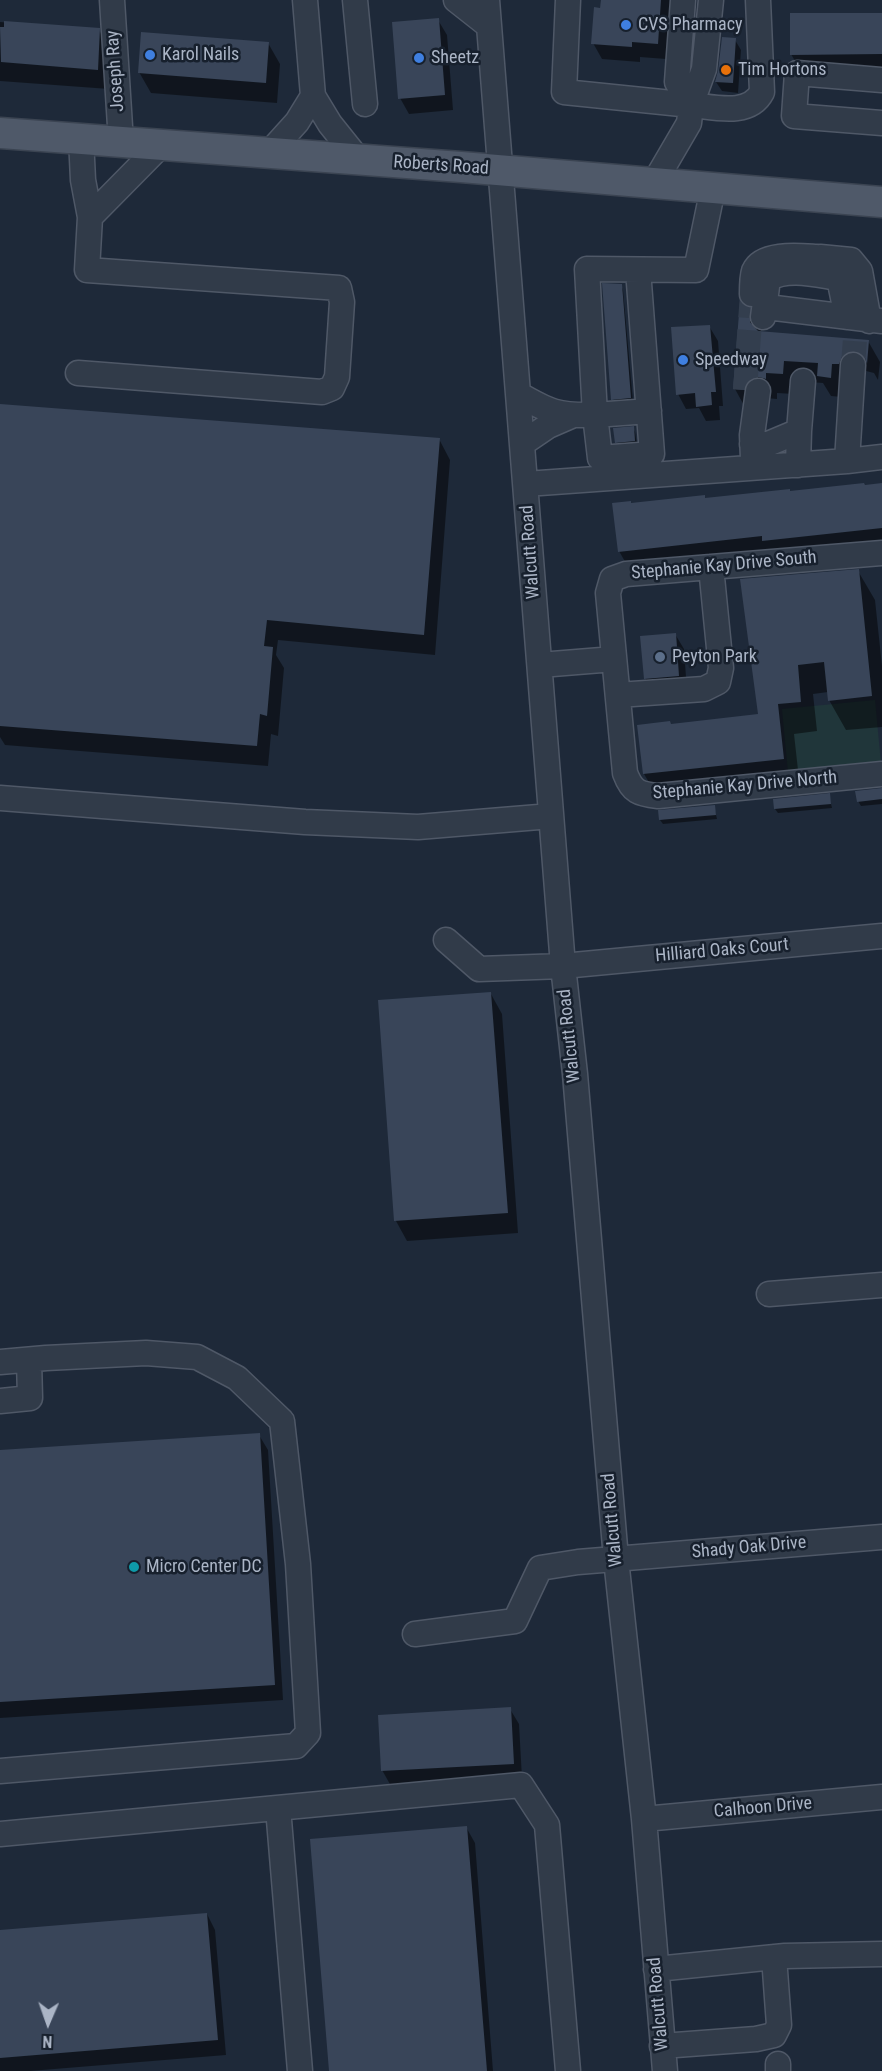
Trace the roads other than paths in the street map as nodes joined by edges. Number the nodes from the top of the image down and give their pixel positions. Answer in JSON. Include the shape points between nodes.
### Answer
{"nodes":[{"id":1,"x":112,"y":0,"type":"edge"},
{"id":2,"x":305,"y":0,"type":"edge"},
{"id":3,"x":355,"y":0,"type":"edge"},
{"id":4,"x":456,"y":0,"type":"edge"},
{"id":5,"x":487,"y":0,"type":"edge"},
{"id":6,"x":568,"y":0,"type":"edge"},
{"id":7,"x":683,"y":0,"type":"edge"},
{"id":8,"x":711,"y":0,"type":"edge"},
{"id":9,"x":758,"y":0,"type":"edge"},
{"id":10,"x":489,"y":26,"type":"junction"},
{"id":11,"x":882,"y":80,"type":"edge"},
{"id":12,"x":313,"y":96,"type":"junction"},
{"id":13,"x":365,"y":104,"type":"dead end"},
{"id":14,"x":690,"y":114,"type":"junction"},
{"id":15,"x":882,"y":123,"type":"edge"},
{"id":16,"x":0,"y":133,"type":"edge"},
{"id":17,"x":81,"y":138,"type":"junction"},
{"id":18,"x":121,"y":142,"type":"junction"},
{"id":19,"x":162,"y":144,"type":"junction"},
{"id":20,"x":269,"y":153,"type":"junction"},
{"id":21,"x":357,"y":159,"type":"junction"},
{"id":22,"x":501,"y":170,"type":"junction"},
{"id":23,"x":654,"y":183,"type":"junction"},
{"id":24,"x":713,"y":188,"type":"junction"},
{"id":25,"x":882,"y":202,"type":"edge"},
{"id":26,"x":90,"y":217,"type":"junction"},
{"id":27,"x":638,"y":270,"type":"junction"},
{"id":28,"x":752,"y":294,"type":"tunnel mouth"},
{"id":29,"x":862,"y":323,"type":"edge"},
{"id":30,"x":853,"y":365,"type":"tunnel mouth"},
{"id":31,"x":78,"y":373,"type":"dead end"},
{"id":32,"x":803,"y":381,"type":"dead end"},
{"id":33,"x":752,"y":390,"type":"tunnel mouth"},
{"id":34,"x":518,"y":394,"type":"junction"},
{"id":35,"x":649,"y":411,"type":"junction"},
{"id":36,"x":595,"y":415,"type":"junction"},
{"id":37,"x":571,"y":416,"type":"junction"},
{"id":38,"x":799,"y":431,"type":"junction"},
{"id":39,"x":752,"y":440,"type":"junction"},
{"id":40,"x":523,"y":443,"type":"junction"},
{"id":41,"x":882,"y":456,"type":"edge"},
{"id":42,"x":847,"y":461,"type":"junction"},
{"id":43,"x":798,"y":465,"type":"junction"},
{"id":44,"x":753,"y":468,"type":"junction"},
{"id":45,"x":526,"y":484,"type":"junction"},
{"id":46,"x":882,"y":553,"type":"edge"},
{"id":47,"x":711,"y":567,"type":"junction"},
{"id":48,"x":614,"y":659,"type":"junction"},
{"id":49,"x":540,"y":665,"type":"junction"},
{"id":50,"x":618,"y":695,"type":"junction"},
{"id":51,"x":882,"y":774,"type":"edge"},
{"id":52,"x":0,"y":798,"type":"edge"},
{"id":53,"x":551,"y":816,"type":"junction"},
{"id":54,"x":882,"y":936,"type":"edge"},
{"id":55,"x":446,"y":940,"type":"dead end"},
{"id":56,"x":563,"y":966,"type":"junction"},
{"id":57,"x":882,"y":1285,"type":"edge"},
{"id":58,"x":769,"y":1294,"type":"dead end"},
{"id":59,"x":29,"y":1360,"type":"junction"},
{"id":60,"x":0,"y":1362,"type":"edge"},
{"id":61,"x":0,"y":1401,"type":"edge"},
{"id":62,"x":882,"y":1537,"type":"edge"},
{"id":63,"x":616,"y":1559,"type":"junction"},
{"id":64,"x":415,"y":1634,"type":"dead end"},
{"id":65,"x":0,"y":1771,"type":"edge"},
{"id":66,"x":882,"y":1797,"type":"edge"},
{"id":67,"x":278,"y":1808,"type":"junction"},
{"id":68,"x":644,"y":1819,"type":"junction"},
{"id":69,"x":0,"y":1834,"type":"edge"},
{"id":70,"x":882,"y":1954,"type":"edge"},
{"id":71,"x":774,"y":1957,"type":"junction"},
{"id":72,"x":656,"y":1969,"type":"junction"},
{"id":73,"x":662,"y":2046,"type":"junction"},
{"id":74,"x":300,"y":2071,"type":"edge"},
{"id":75,"x":568,"y":2071,"type":"edge"},
{"id":76,"x":665,"y":2071,"type":"edge"}],
"edges":[{"from":1,"to":18,"type":"street","name":"Joseph Ray"},
{"from":2,"to":12,"type":"street"},
{"from":3,"to":13,"type":"street"},
{"from":4,"to":10,"type":"street"},
{"from":5,"to":10,"type":"street","name":"Walcutt Road"},
{"from":6,"to":14,"type":"street","via":[[564,92]]},
{"from":7,"to":14,"type":"street","via":[[677,81]]},
{"from":8,"to":14,"type":"street","via":[[704,69]]},
{"from":9,"to":14,"type":"street","via":[[762,92],[758,100],[740,108]]},
{"from":10,"to":22,"type":"street","name":"Walcutt Road"},
{"from":11,"to":15,"type":"street","via":[[797,74],[794,116]]},
{"from":12,"to":20,"type":"street","via":[[297,122]]},
{"from":12,"to":21,"type":"street"},
{"from":14,"to":23,"type":"street"},
{"from":16,"to":17,"type":"main road","name":"Roberts Road"},
{"from":17,"to":18,"type":"main road","name":"Roberts Road"},
{"from":17,"to":26,"type":"street","via":[[82,180]]},
{"from":18,"to":19,"type":"main road","name":"Roberts Road"},
{"from":19,"to":20,"type":"main road","name":"Roberts Road"},
{"from":19,"to":26,"type":"street"},
{"from":20,"to":21,"type":"main road","name":"Roberts Road"},
{"from":21,"to":22,"type":"main road","name":"Roberts Road"},
{"from":22,"to":23,"type":"main road","name":"Roberts Road"},
{"from":22,"to":34,"type":"street","name":"Walcutt Road"},
{"from":23,"to":24,"type":"main road","name":"Roberts Road"},
{"from":24,"to":25,"type":"main road","name":"Roberts Road"},
{"from":24,"to":27,"type":"street","via":[[696,270]]},
{"from":26,"to":31,"type":"street","via":[[87,270],[339,288],[340,339],[337,377],[332,388],[322,392]]},
{"from":27,"to":35,"type":"street"},
{"from":27,"to":36,"type":"street","via":[[588,269]]},
{"from":28,"to":29,"type":"street","via":[[754,270],[761,263],[786,255],[851,260],[860,272]]},
{"from":29,"to":29,"type":"street","via":[[766,320],[768,279],[802,273],[839,278]]},
{"from":30,"to":42,"type":"street"},
{"from":32,"to":38,"type":"street"},
{"from":33,"to":39,"type":"street"},
{"from":34,"to":37,"type":"street","via":[[546,411]]},
{"from":34,"to":40,"type":"street","name":"Walcutt Road"},
{"from":35,"to":36,"type":"street"},
{"from":35,"to":36,"type":"street","via":[[652,453],[600,458]]},
{"from":36,"to":37,"type":"street"},
{"from":37,"to":40,"type":"street"},
{"from":38,"to":39,"type":"street","via":[[768,444]]},
{"from":38,"to":43,"type":"street"},
{"from":39,"to":44,"type":"street"},
{"from":40,"to":45,"type":"street","name":"Walcutt Road"},
{"from":41,"to":42,"type":"street"},
{"from":42,"to":43,"type":"street"},
{"from":43,"to":44,"type":"street"},
{"from":44,"to":45,"type":"street"},
{"from":45,"to":49,"type":"street","name":"Walcutt Road"},
{"from":46,"to":47,"type":"street","name":"Stephanie Kay Drive South"},
{"from":47,"to":48,"type":"street","name":"Stephanie Kay Drive South","via":[[626,574],[612,579],[609,593]]},
{"from":47,"to":50,"type":"street","via":[[721,668],[718,682],[704,689]]},
{"from":48,"to":49,"type":"street"},
{"from":48,"to":50,"type":"street","name":"Stephanie Kay Drive North"},
{"from":49,"to":53,"type":"street","name":"Walcutt Road"},
{"from":50,"to":51,"type":"street","name":"Stephanie Kay Drive North","via":[[625,774],[630,787],[643,794]]},
{"from":52,"to":53,"type":"street","via":[[413,827]]},
{"from":53,"to":56,"type":"street","name":"Walcutt Road"},
{"from":54,"to":56,"type":"street","name":"Hilliard Oaks Court"},
{"from":55,"to":56,"type":"street","name":"Hilliard Oaks Court","via":[[479,969]]},
{"from":56,"to":63,"type":"street","name":"Walcutt Road"},
{"from":57,"to":58,"type":"street"},
{"from":59,"to":60,"type":"street"},
{"from":59,"to":61,"type":"street","via":[[30,1398]]},
{"from":59,"to":65,"type":"street","via":[[146,1353],[197,1357],[237,1378],[282,1421],[298,1563],[308,1733],[296,1746]]},
{"from":62,"to":63,"type":"street","name":"Shady Oak Drive"},
{"from":63,"to":64,"type":"street","name":"Shady Oak Drive","via":[[540,1568],[515,1621]]},
{"from":63,"to":68,"type":"street","name":"Walcutt Road"},
{"from":66,"to":68,"type":"street","name":"Calhoon Drive"},
{"from":67,"to":69,"type":"street"},
{"from":67,"to":74,"type":"street"},
{"from":67,"to":75,"type":"street","via":[[521,1785],[547,1825]]},
{"from":68,"to":72,"type":"street","name":"Walcutt Road"},
{"from":70,"to":71,"type":"street"},
{"from":71,"to":72,"type":"street"},
{"from":71,"to":73,"type":"street","via":[[779,2025],[774,2035]]},
{"from":72,"to":73,"type":"street","name":"Walcutt Road"},
{"from":73,"to":76,"type":"street","name":"Walcutt Road"}]}
